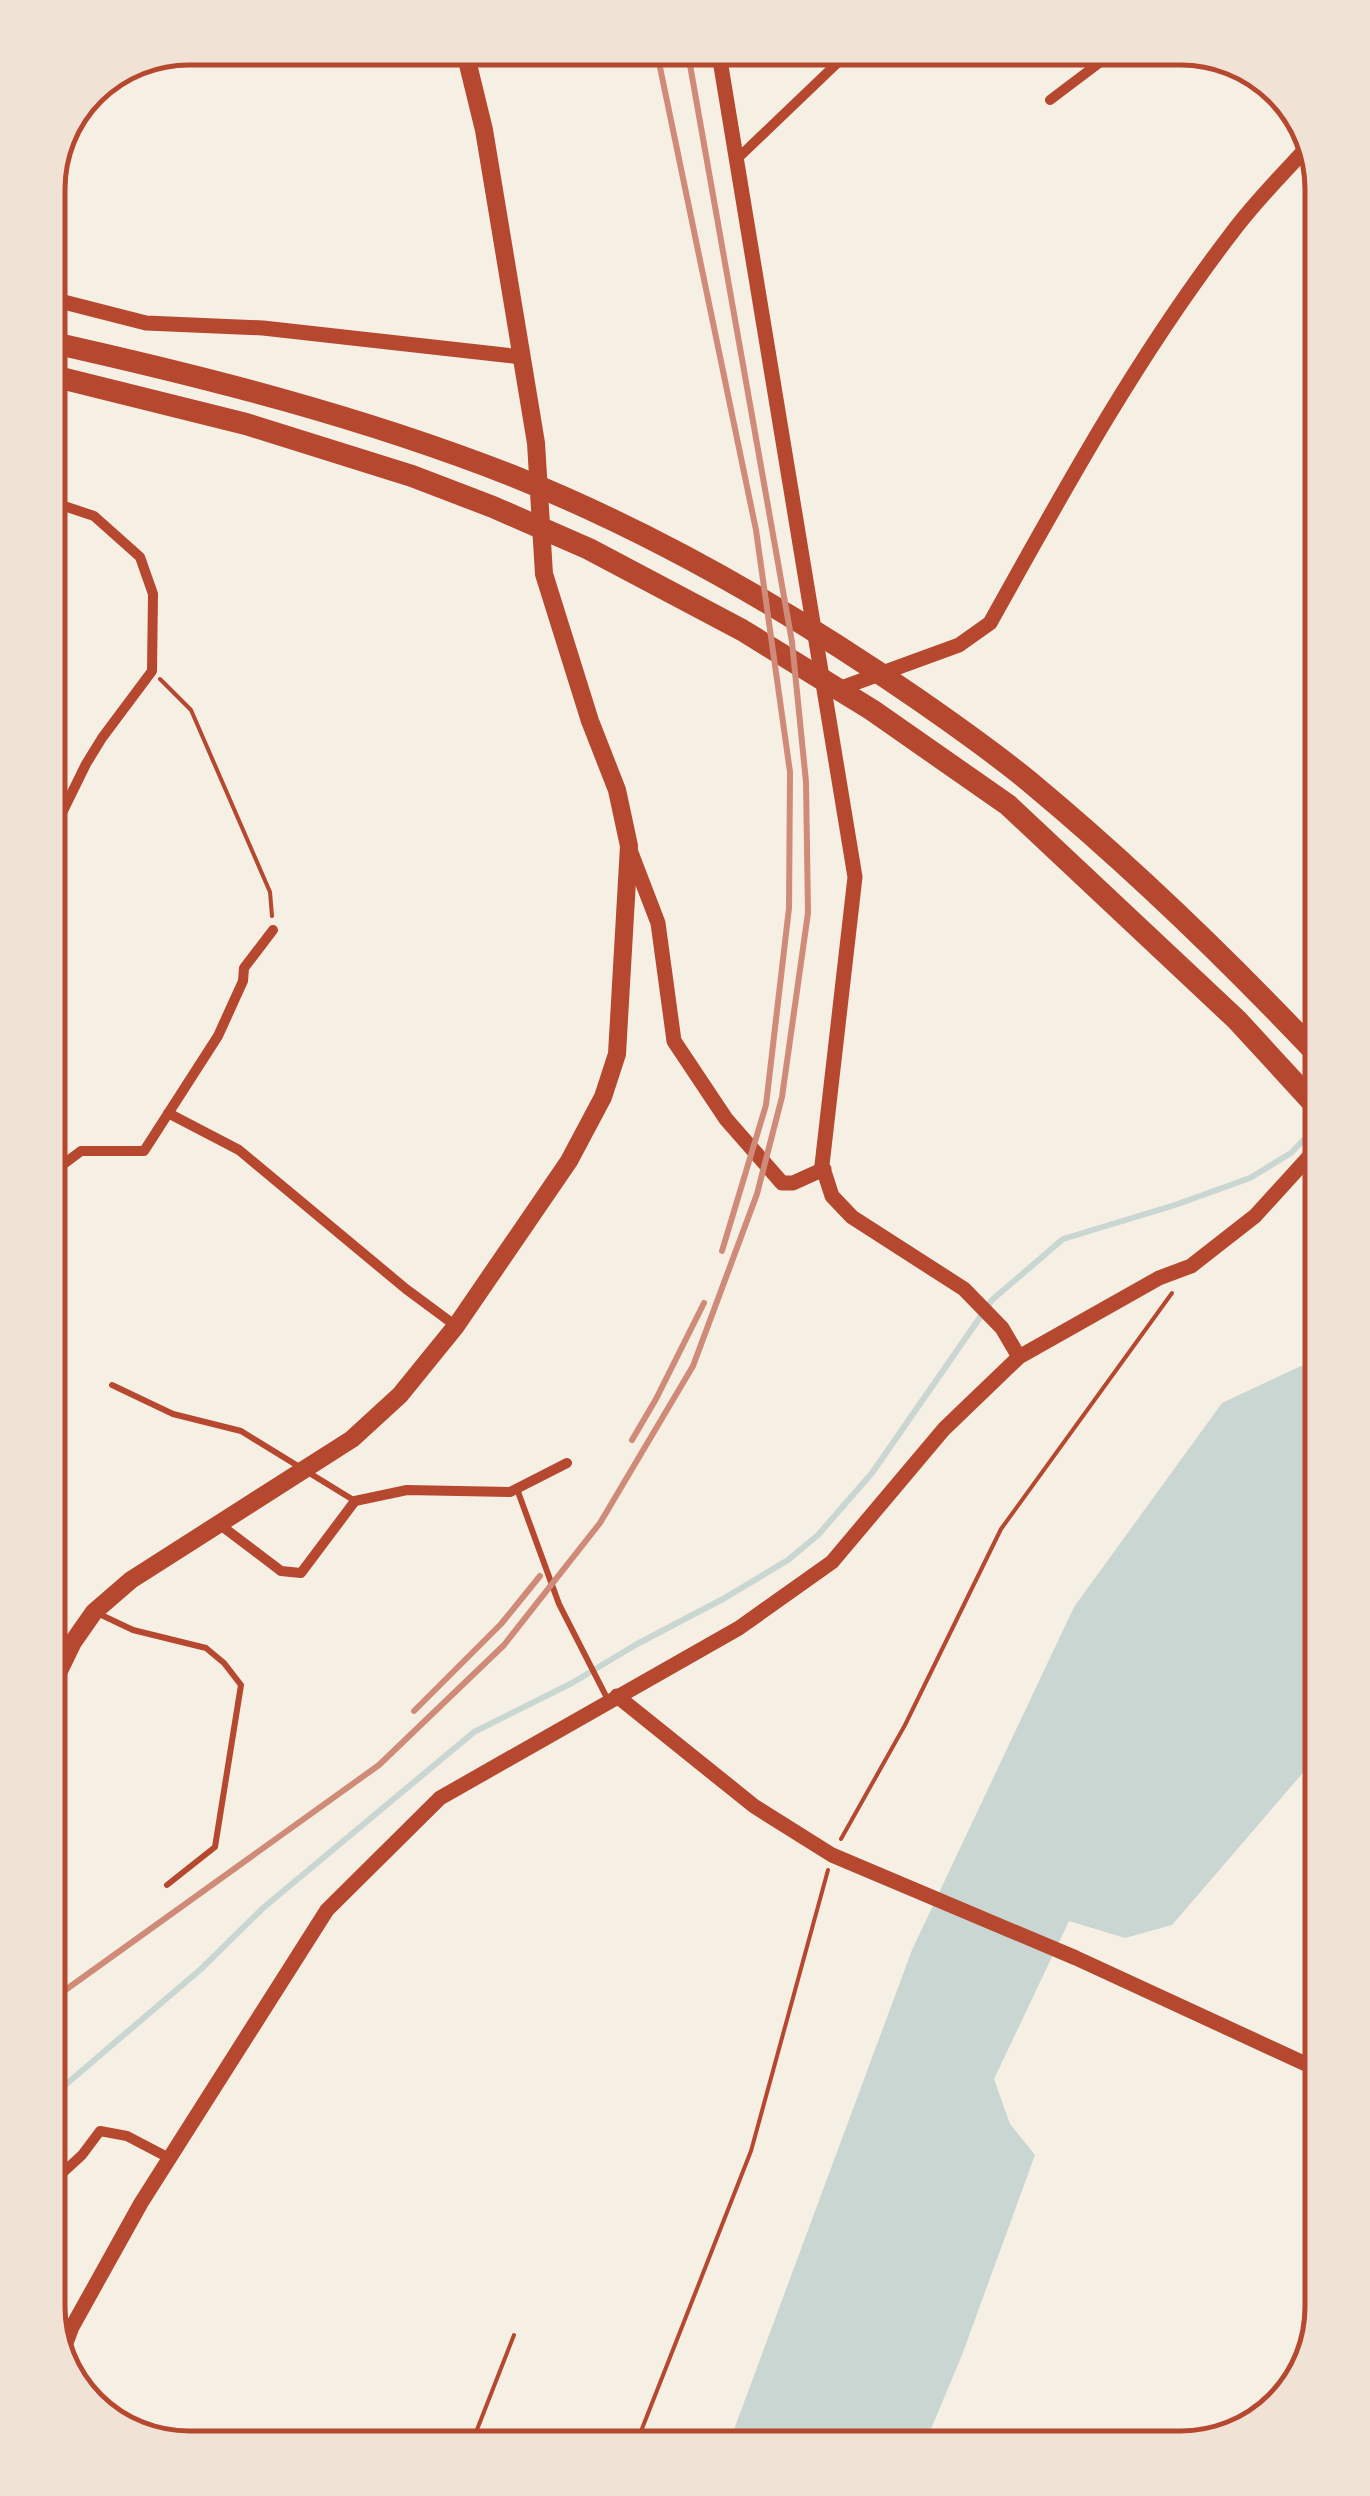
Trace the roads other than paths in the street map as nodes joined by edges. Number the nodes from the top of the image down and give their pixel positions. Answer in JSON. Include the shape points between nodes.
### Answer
{"nodes":[{"id":1,"x":468,"y":65,"type":"edge"},
{"id":2,"x":723,"y":65,"type":"edge"},
{"id":3,"x":836,"y":65,"type":"edge"},
{"id":4,"x":1096,"y":65,"type":"edge"},
{"id":5,"x":1050,"y":100,"type":"dead end"},
{"id":6,"x":1300,"y":155,"type":"edge"},
{"id":7,"x":737,"y":159,"type":"junction"},
{"id":8,"x":65,"y":303,"type":"edge"},
{"id":9,"x":65,"y":346,"type":"edge"},
{"id":10,"x":522,"y":358,"type":"junction"},
{"id":11,"x":65,"y":379,"type":"edge"},
{"id":12,"x":65,"y":507,"type":"edge"},
{"id":13,"x":824,"y":694,"type":"junction"},
{"id":14,"x":65,"y":807,"type":"edge"},
{"id":15,"x":629,"y":846,"type":"junction"},
{"id":16,"x":273,"y":930,"type":"road end"},
{"id":17,"x":1305,"y":1043,"type":"edge"},
{"id":18,"x":1305,"y":1094,"type":"edge"},
{"id":19,"x":168,"y":1113,"type":"junction"},
{"id":20,"x":1305,"y":1161,"type":"edge"},
{"id":21,"x":65,"y":1163,"type":"edge"},
{"id":22,"x":824,"y":1169,"type":"junction"},
{"id":23,"x":456,"y":1326,"type":"junction"},
{"id":24,"x":1019,"y":1358,"type":"junction"},
{"id":25,"x":112,"y":1385,"type":"dead end"},
{"id":26,"x":567,"y":1463,"type":"dead end"},
{"id":27,"x":304,"y":1470,"type":"junction"},
{"id":28,"x":516,"y":1489,"type":"junction"},
{"id":29,"x":354,"y":1501,"type":"junction"},
{"id":30,"x":219,"y":1524,"type":"junction"},
{"id":31,"x":94,"y":1612,"type":"junction"},
{"id":32,"x":65,"y":1660,"type":"edge"},
{"id":33,"x":613,"y":1698,"type":"junction"},
{"id":34,"x":167,"y":1885,"type":"dead end"},
{"id":35,"x":1305,"y":2064,"type":"edge"},
{"id":36,"x":170,"y":2158,"type":"junction"},
{"id":37,"x":65,"y":2170,"type":"edge"},
{"id":38,"x":66,"y":2323,"type":"edge"}],
"edges":[{"from":1,"to":10,"type":"main road"},
{"from":2,"to":7,"type":"street"},
{"from":3,"to":7,"type":"street"},
{"from":4,"to":5,"type":"street"},
{"from":6,"to":13,"type":"street","via":[[1233,230],[1178,306],[990,623],[959,646]]},
{"from":7,"to":13,"type":"street"},
{"from":8,"to":10,"type":"street","via":[[146,324],[263,328]]},
{"from":9,"to":17,"type":"highway","via":[[295,403],[513,476],[748,591],[842,647],[1031,783],[1186,920]]},
{"from":10,"to":15,"type":"main road","via":[[536,443],[544,574],[618,790]]},
{"from":11,"to":18,"type":"highway","via":[[246,424],[412,476],[590,549],[742,630],[1008,805],[1237,1020]]},
{"from":12,"to":14,"type":"street","via":[[94,516],[140,557],[152,594],[152,670],[102,738]]},
{"from":13,"to":22,"type":"street","via":[[855,877]]},
{"from":15,"to":22,"type":"street","via":[[658,923],[674,1041],[726,1119],[782,1182]]},
{"from":15,"to":23,"type":"main road","via":[[617,1054],[604,1097],[569,1161]]},
{"from":16,"to":19,"type":"street","via":[[244,968],[218,1036]]},
{"from":19,"to":21,"type":"street","via":[[144,1151],[81,1151]]},
{"from":19,"to":23,"type":"street","via":[[239,1150]]},
{"from":20,"to":24,"type":"street","via":[[1255,1216],[1192,1266]]},
{"from":22,"to":24,"type":"street","via":[[832,1196],[852,1217],[964,1288],[1002,1328]]},
{"from":23,"to":27,"type":"main road","via":[[400,1395],[352,1439]]},
{"from":24,"to":33,"type":"street","via":[[944,1428],[832,1562],[739,1628]]},
{"from":25,"to":27,"type":"lane","via":[[173,1414],[241,1431]]},
{"from":26,"to":28,"type":"street"},
{"from":27,"to":29,"type":"lane"},
{"from":27,"to":30,"type":"main road"},
{"from":28,"to":29,"type":"street","via":[[407,1490]]},
{"from":28,"to":33,"type":"lane","via":[[559,1604]]},
{"from":29,"to":30,"type":"street","via":[[302,1572],[282,1570]]},
{"from":30,"to":31,"type":"main road"},
{"from":31,"to":32,"type":"main road"},
{"from":31,"to":34,"type":"lane","via":[[133,1630],[206,1648],[242,1686],[215,1848]]},
{"from":33,"to":35,"type":"street","via":[[754,1806],[832,1855]]},
{"from":33,"to":36,"type":"street","via":[[440,1798],[327,1910]]},
{"from":36,"to":37,"type":"street","via":[[100,2131]]},
{"from":36,"to":38,"type":"street"}]}
